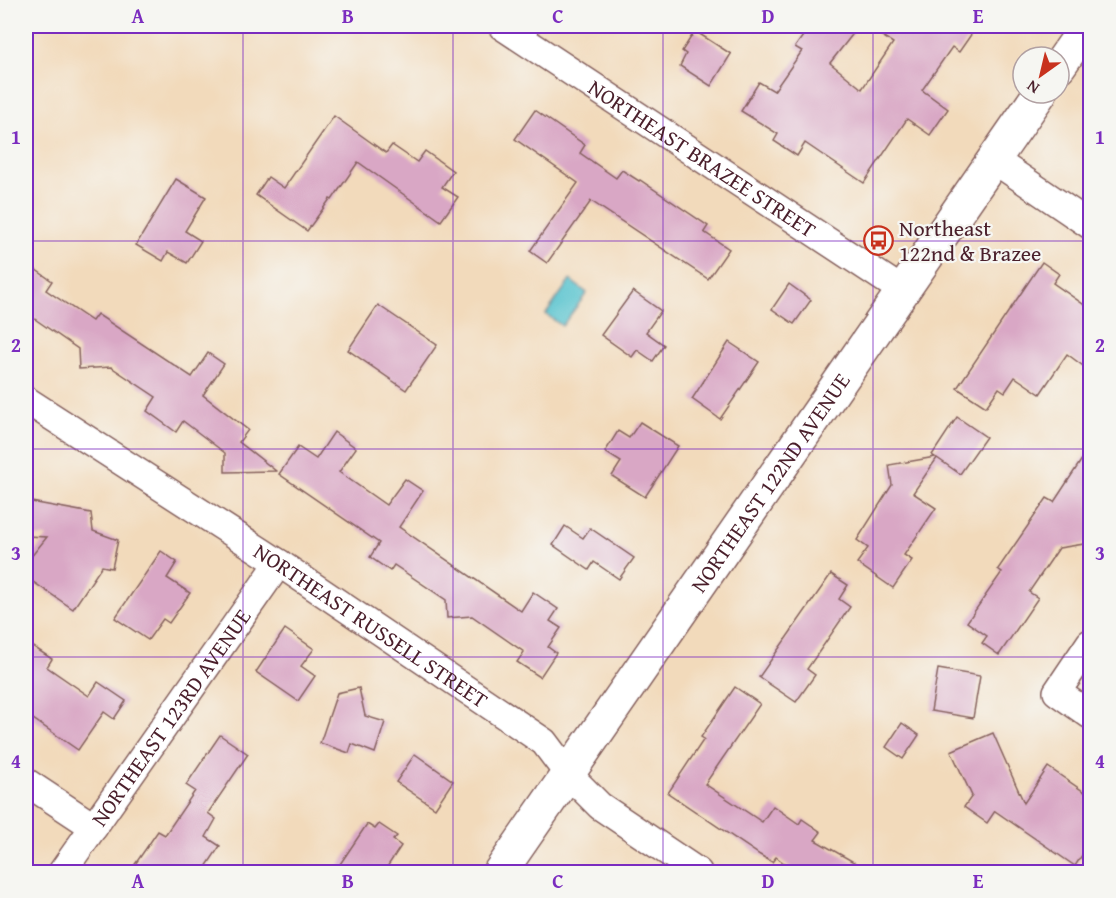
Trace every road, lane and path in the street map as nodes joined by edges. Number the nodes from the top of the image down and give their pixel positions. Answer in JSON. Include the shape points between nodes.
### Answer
{"nodes":[{"id":1,"x":502,"y":26,"type":"edge"},
{"id":2,"x":1087,"y":26,"type":"edge"},
{"id":3,"x":1071,"y":49,"type":"edge"},
{"id":4,"x":1032,"y":105,"type":"edge"},
{"id":5,"x":994,"y":160,"type":"junction"},
{"id":6,"x":1090,"y":225,"type":"edge"},
{"id":7,"x":903,"y":291,"type":"junction"},
{"id":8,"x":26,"y":400,"type":"edge"},
{"id":9,"x":279,"y":563,"type":"junction"},
{"id":10,"x":1090,"y":643,"type":"edge"},
{"id":11,"x":1090,"y":715,"type":"edge"},
{"id":12,"x":568,"y":774,"type":"junction"},
{"id":13,"x":26,"y":782,"type":"edge"},
{"id":14,"x":93,"y":827,"type":"junction"},
{"id":15,"x":62,"y":873,"type":"edge"},
{"id":16,"x":500,"y":873,"type":"edge"},
{"id":17,"x":698,"y":873,"type":"edge"}],
"edges":[{"from":1,"to":7,"type":"street","name":"NORTHEAST BRAZEE STREET"},
{"from":2,"to":3,"type":"main road"},
{"from":4,"to":5,"type":"main road","name":"NORTHEAST 122ND AVENUE"},
{"from":5,"to":6,"type":"street"},
{"from":5,"to":7,"type":"main road","name":"NORTHEAST 122ND AVENUE"},
{"from":7,"to":12,"type":"main road","name":"NORTHEAST 122ND AVENUE"},
{"from":8,"to":9,"type":"street","name":"NORTHEAST RUSSELL STREET"},
{"from":9,"to":12,"type":"street","name":"NORTHEAST RUSSELL STREET","via":[[544,742]]},
{"from":9,"to":14,"type":"street","name":"NORTHEAST 123RD AVENUE"},
{"from":10,"to":11,"type":"street","via":[[1057,692]]},
{"from":12,"to":16,"type":"main road","name":"NORTHEAST 122ND AVENUE"},
{"from":12,"to":17,"type":"street","name":"NORTHEAST RUSSELL STREET","via":[[600,806]]},
{"from":13,"to":14,"type":"street"},
{"from":14,"to":15,"type":"street","name":"NORTHEAST 123RD AVENUE"}]}
